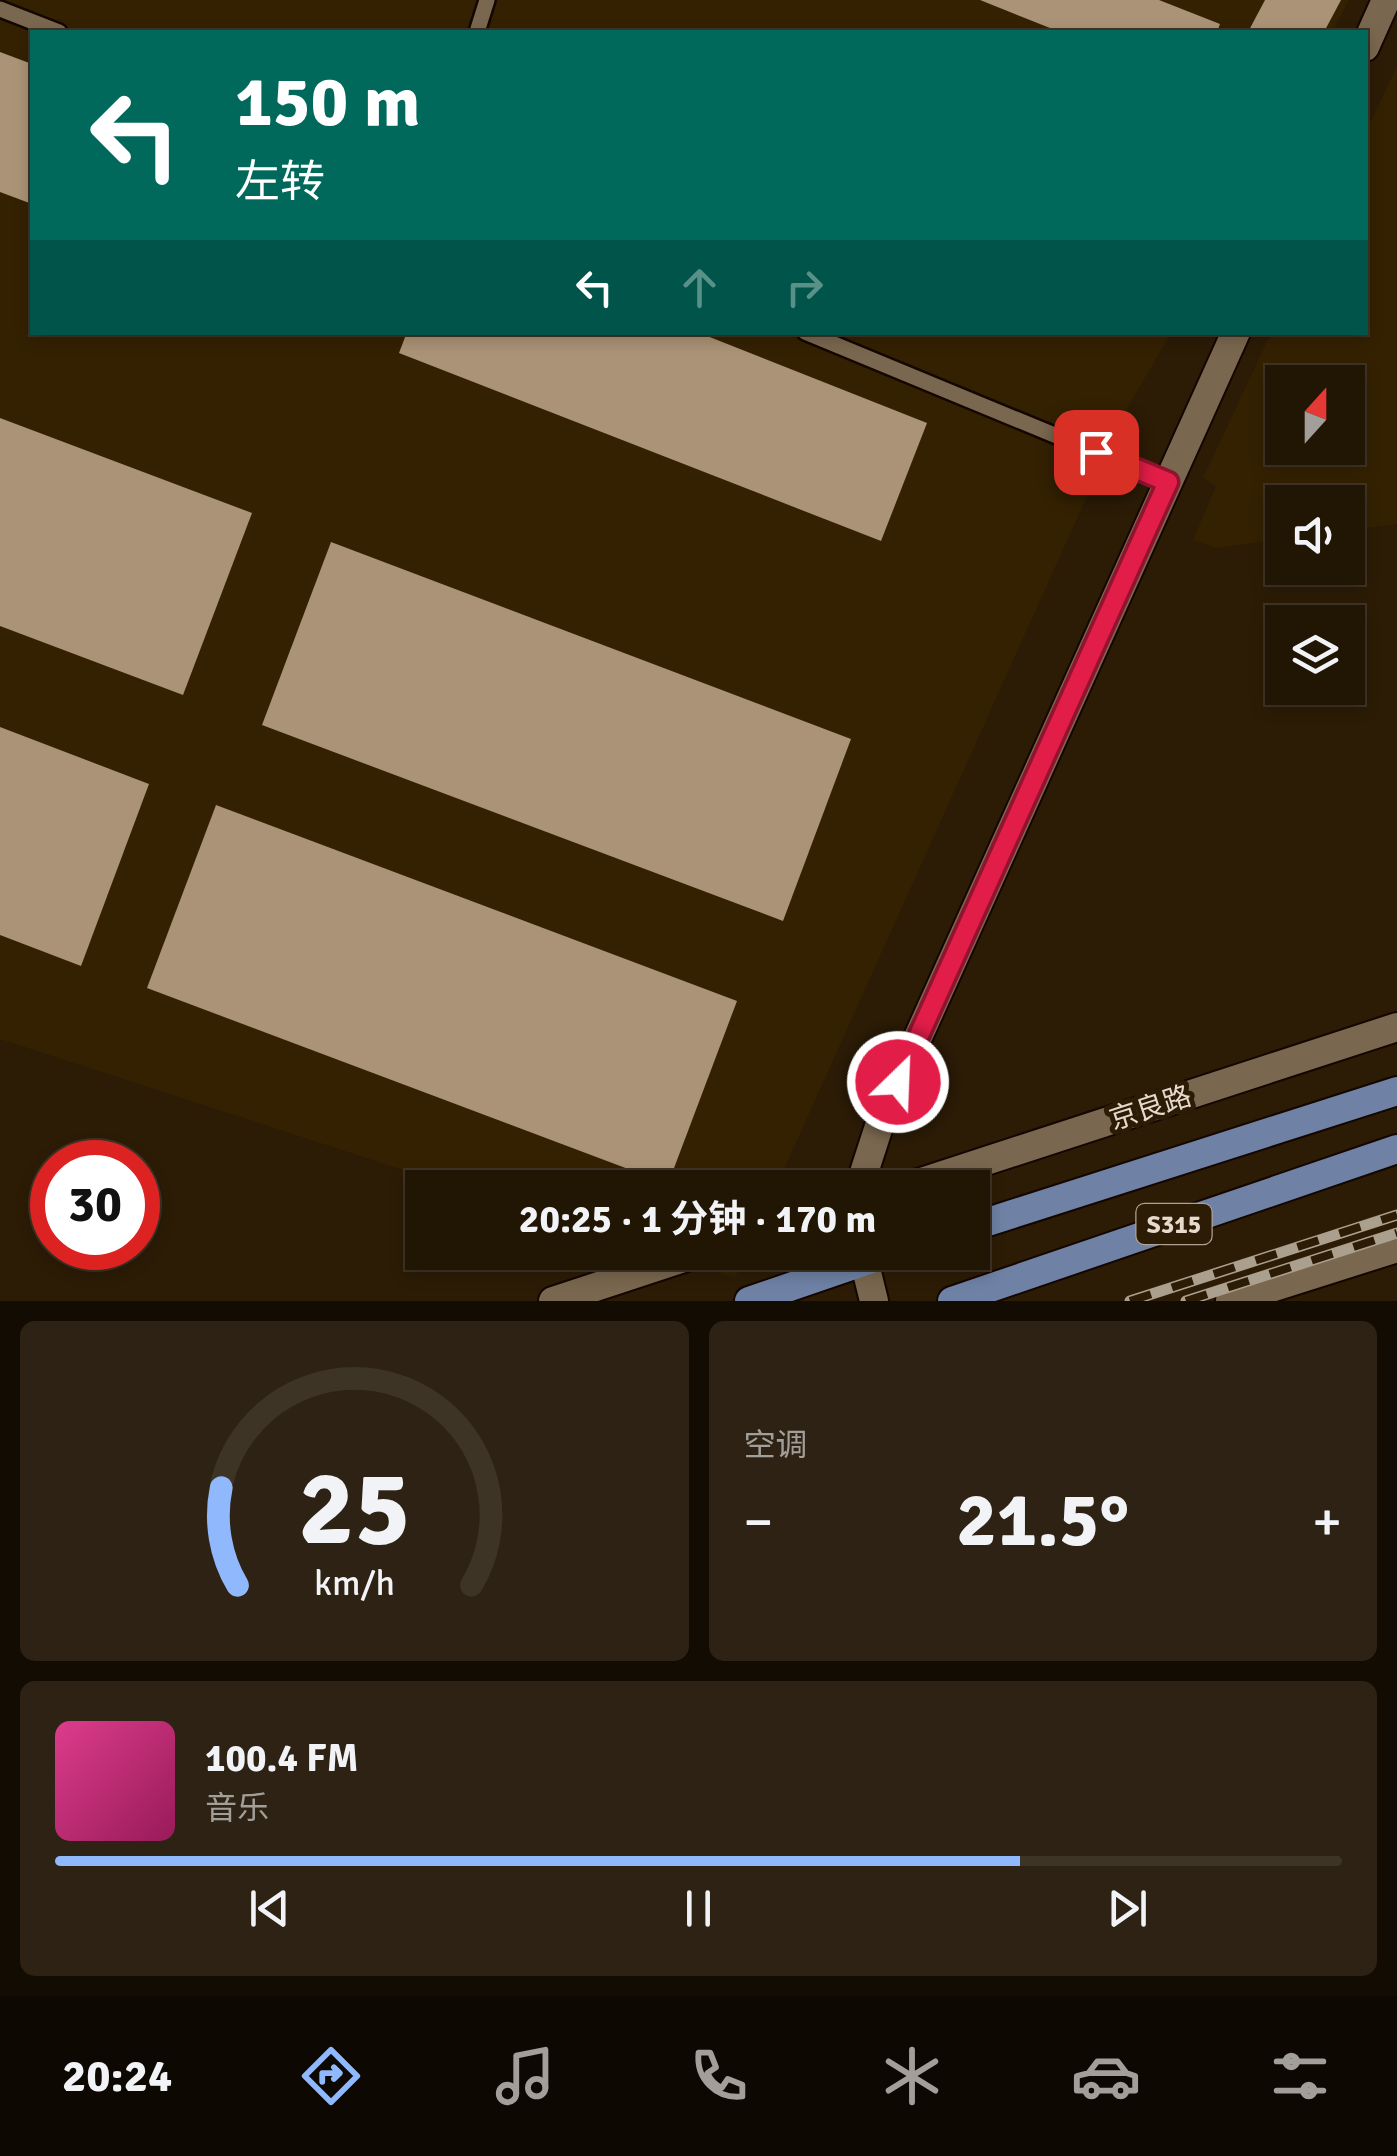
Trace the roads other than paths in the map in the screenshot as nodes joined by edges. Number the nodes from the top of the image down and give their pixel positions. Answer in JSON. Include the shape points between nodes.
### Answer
{"nodes":[{"id":1,"x":487,"y":0,"type":"edge"},
{"id":2,"x":1386,"y":0,"type":"edge"},
{"id":3,"x":0,"y":9,"type":"edge"},
{"id":4,"x":54,"y":30,"type":"edge"},
{"id":5,"x":477,"y":30,"type":"edge"},
{"id":6,"x":1368,"y":40,"type":"edge"},
{"id":7,"x":812,"y":335,"type":"edge"},
{"id":8,"x":1235,"y":335,"type":"edge"},
{"id":9,"x":1168,"y":482,"type":"junction"},
{"id":10,"x":1397,"y":1027,"type":"edge"},
{"id":11,"x":1397,"y":1091,"type":"edge"},
{"id":12,"x":1397,"y":1149,"type":"edge"},
{"id":13,"x":865,"y":1170,"type":"edge"},
{"id":14,"x":957,"y":1170,"type":"edge"},
{"id":15,"x":990,"y":1221,"type":"edge"},
{"id":16,"x":1397,"y":1248,"type":"edge"},
{"id":17,"x":647,"y":1270,"type":"edge"},
{"id":18,"x":829,"y":1270,"type":"edge"},
{"id":19,"x":866,"y":1270,"type":"edge"},
{"id":20,"x":553,"y":1301,"type":"edge"},
{"id":21,"x":749,"y":1301,"type":"edge"},
{"id":22,"x":874,"y":1301,"type":"edge"},
{"id":23,"x":952,"y":1301,"type":"edge"},
{"id":24,"x":1230,"y":1301,"type":"edge"}],
"edges":[{"from":1,"to":5,"type":"lane"},
{"from":2,"to":6,"type":"street"},
{"from":3,"to":4,"type":"lane"},
{"from":7,"to":9,"type":"lane"},
{"from":8,"to":9,"type":"street"},
{"from":9,"to":13,"type":"street","via":[[882,1117]]},
{"from":10,"to":14,"type":"street","name":"京良路"},
{"from":11,"to":15,"type":"main road","number":"S315"},
{"from":12,"to":23,"type":"main road","number":"S315"},
{"from":16,"to":24,"type":"street"},
{"from":17,"to":20,"type":"street"},
{"from":18,"to":21,"type":"main road"},
{"from":19,"to":22,"type":"street"}]}
